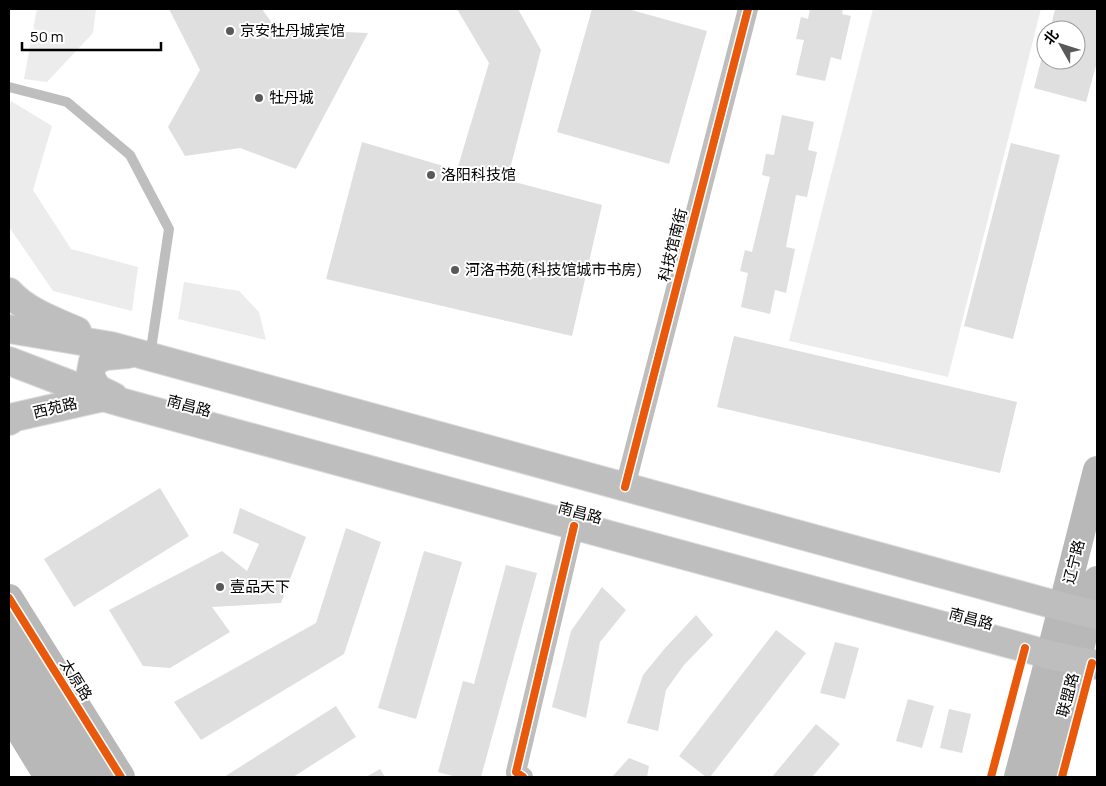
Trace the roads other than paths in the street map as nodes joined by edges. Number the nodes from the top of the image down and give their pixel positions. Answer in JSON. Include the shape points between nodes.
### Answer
{"nodes":[{"id":1,"x":748,"y":9,"type":"edge"},
{"id":2,"x":9,"y":88,"type":"edge"},
{"id":3,"x":9,"y":292,"type":"edge"},
{"id":4,"x":9,"y":329,"type":"edge"},
{"id":5,"x":110,"y":346,"type":"junction"},
{"id":6,"x":143,"y":355,"type":"junction"},
{"id":7,"x":9,"y":361,"type":"edge"},
{"id":8,"x":113,"y":400,"type":"junction"},
{"id":9,"x":9,"y":421,"type":"edge"},
{"id":10,"x":1097,"y":470,"type":"edge"},
{"id":11,"x":625,"y":487,"type":"junction"},
{"id":12,"x":574,"y":526,"type":"junction"},
{"id":13,"x":1097,"y":580,"type":"edge"},
{"id":14,"x":9,"y":598,"type":"edge"},
{"id":15,"x":1063,"y":607,"type":"junction"},
{"id":16,"x":1093,"y":614,"type":"edge"},
{"id":17,"x":9,"y":637,"type":"edge"},
{"id":18,"x":1050,"y":655,"type":"junction"},
{"id":19,"x":1087,"y":663,"type":"edge"},
{"id":20,"x":9,"y":674,"type":"edge"},
{"id":21,"x":9,"y":714,"type":"edge"},
{"id":22,"x":48,"y":777,"type":"edge"},
{"id":23,"x":72,"y":777,"type":"edge"},
{"id":24,"x":95,"y":777,"type":"edge"},
{"id":25,"x":121,"y":777,"type":"edge"},
{"id":26,"x":523,"y":777,"type":"edge"},
{"id":27,"x":1018,"y":777,"type":"edge"},
{"id":28,"x":1046,"y":777,"type":"edge"}],
"edges":[{"from":1,"to":11,"type":"street","name":"科技馆南街"},
{"from":2,"to":6,"type":"lane","via":[[67,102],[130,155],[169,229]]},
{"from":3,"to":5,"type":"main road","via":[[38,314]]},
{"from":4,"to":5,"type":"main road"},
{"from":5,"to":6,"type":"main road"},
{"from":6,"to":8,"type":"main road","via":[[106,356],[93,361],[90,376],[98,389]]},
{"from":6,"to":11,"type":"main road"},
{"from":7,"to":8,"type":"main road","name":"南昌路"},
{"from":8,"to":9,"type":"main road","name":"西苑路","via":[[15,417]]},
{"from":8,"to":12,"type":"main road","name":"南昌路"},
{"from":10,"to":15,"type":"main road","name":"辽宁路"},
{"from":11,"to":15,"type":"main road"},
{"from":12,"to":18,"type":"main road","name":"南昌路"},
{"from":12,"to":26,"type":"street","via":[[516,772]]},
{"from":13,"to":16,"type":"main road","name":"辽宁路"},
{"from":14,"to":25,"type":"main road","name":"太原路"},
{"from":15,"to":16,"type":"main road"},
{"from":15,"to":18,"type":"main road","name":"辽宁路"},
{"from":16,"to":19,"type":"main road","name":"联盟路"},
{"from":17,"to":24,"type":"main road"},
{"from":18,"to":19,"type":"main road","name":"南昌路"},
{"from":18,"to":27,"type":"main road","name":"联盟路"},
{"from":19,"to":28,"type":"main road","name":"联盟路"},
{"from":20,"to":23,"type":"main road"},
{"from":21,"to":22,"type":"main road"}]}
